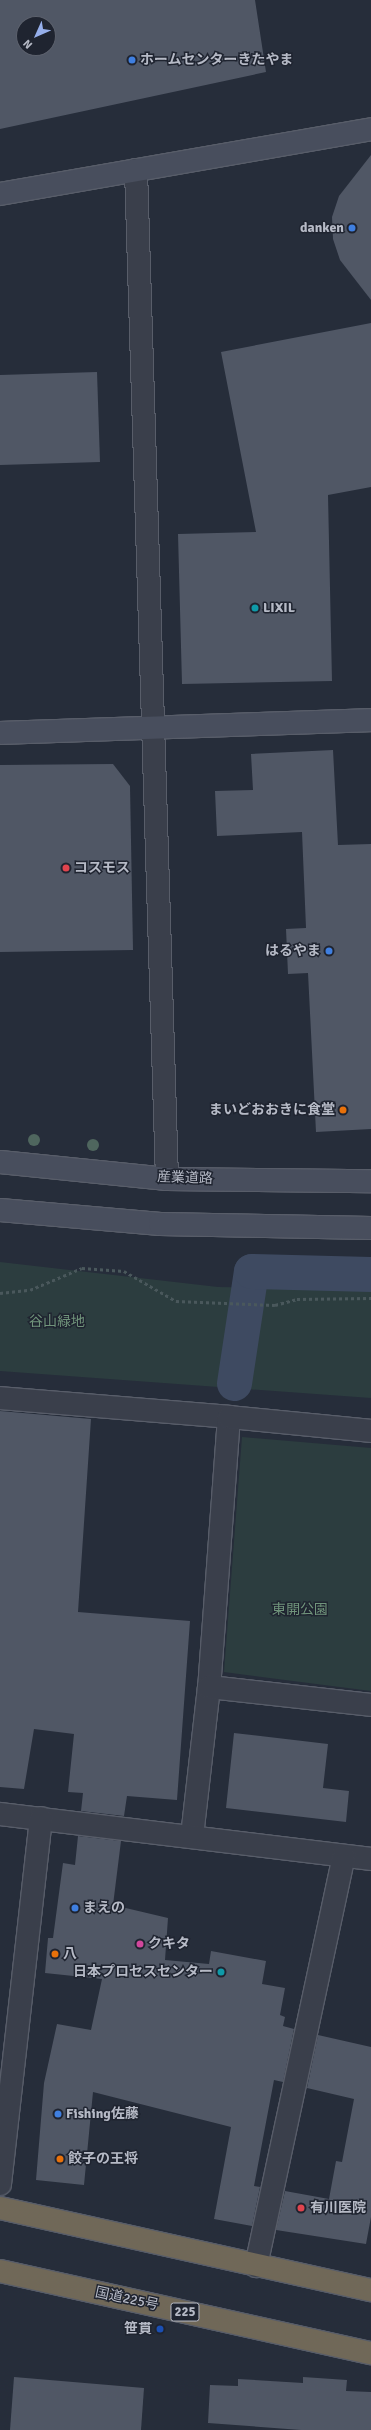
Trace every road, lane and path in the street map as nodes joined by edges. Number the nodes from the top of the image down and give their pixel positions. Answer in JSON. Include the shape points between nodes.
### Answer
{"nodes":[{"id":1,"x":371,"y":129,"type":"edge"},
{"id":2,"x":136,"y":170,"type":"junction"},
{"id":3,"x":0,"y":194,"type":"edge"},
{"id":4,"x":371,"y":720,"type":"edge"},
{"id":5,"x":154,"y":727,"type":"junction"},
{"id":6,"x":0,"y":733,"type":"edge"},
{"id":7,"x":0,"y":1162,"type":"edge"},
{"id":8,"x":167,"y":1179,"type":"junction"},
{"id":9,"x":371,"y":1181,"type":"edge"},
{"id":10,"x":0,"y":1210,"type":"edge"},
{"id":11,"x":371,"y":1228,"type":"edge"},
{"id":12,"x":0,"y":1293,"type":"edge"},
{"id":13,"x":371,"y":1298,"type":"edge"},
{"id":14,"x":0,"y":1398,"type":"edge"},
{"id":15,"x":229,"y":1417,"type":"junction"},
{"id":16,"x":371,"y":1431,"type":"edge"},
{"id":17,"x":209,"y":1687,"type":"junction"},
{"id":18,"x":371,"y":1705,"type":"edge"},
{"id":19,"x":0,"y":1814,"type":"edge"},
{"id":20,"x":41,"y":1818,"type":"junction"},
{"id":21,"x":192,"y":1837,"type":"junction"},
{"id":22,"x":344,"y":1856,"type":"junction"},
{"id":23,"x":371,"y":1859,"type":"edge"},
{"id":24,"x":0,"y":2184,"type":"edge"},
{"id":25,"x":0,"y":2208,"type":"edge"},
{"id":26,"x":256,"y":2266,"type":"junction"},
{"id":27,"x":0,"y":2271,"type":"edge"},
{"id":28,"x":371,"y":2290,"type":"edge"},
{"id":29,"x":371,"y":2353,"type":"edge"}],
"edges":[{"from":1,"to":2,"type":"street"},
{"from":2,"to":3,"type":"street"},
{"from":2,"to":5,"type":"street"},
{"from":4,"to":5,"type":"street"},
{"from":5,"to":6,"type":"street"},
{"from":5,"to":8,"type":"street"},
{"from":7,"to":8,"type":"street","name":"産業道路"},
{"from":8,"to":9,"type":"street","name":"産業道路"},
{"from":10,"to":11,"type":"street","via":[[160,1224]]},
{"from":12,"to":13,"type":"path","via":[[30,1290],[82,1268],[124,1270],[176,1301],[275,1305],[297,1299]]},
{"from":14,"to":15,"type":"street"},
{"from":15,"to":16,"type":"street"},
{"from":15,"to":17,"type":"street"},
{"from":17,"to":18,"type":"street"},
{"from":17,"to":21,"type":"street"},
{"from":19,"to":20,"type":"street"},
{"from":20,"to":21,"type":"street"},
{"from":20,"to":24,"type":"street"},
{"from":21,"to":22,"type":"street"},
{"from":22,"to":23,"type":"street"},
{"from":22,"to":26,"type":"street"},
{"from":25,"to":26,"type":"highway"},
{"from":26,"to":28,"type":"highway"},
{"from":27,"to":29,"type":"highway","name":"国道225号","number":"225"}]}
